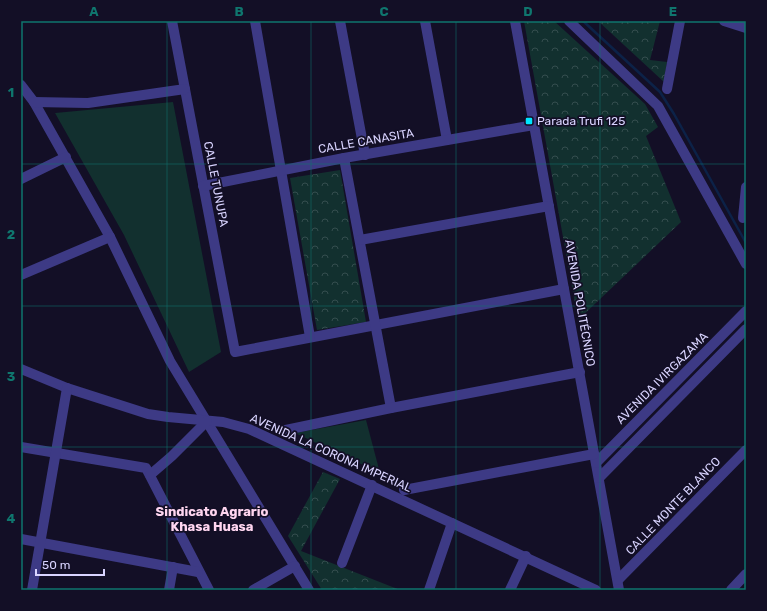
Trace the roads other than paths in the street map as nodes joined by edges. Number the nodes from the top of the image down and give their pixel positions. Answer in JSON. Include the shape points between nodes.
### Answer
{"nodes":[{"id":1,"x":172,"y":21,"type":"edge"},
{"id":2,"x":255,"y":21,"type":"edge"},
{"id":3,"x":340,"y":21,"type":"edge"},
{"id":4,"x":425,"y":21,"type":"edge"},
{"id":5,"x":515,"y":21,"type":"edge"},
{"id":6,"x":569,"y":21,"type":"edge"},
{"id":7,"x":680,"y":21,"type":"edge"},
{"id":8,"x":724,"y":21,"type":"edge"},
{"id":9,"x":741,"y":25,"type":"edge"},
{"id":10,"x":21,"y":85,"type":"edge"},
{"id":11,"x":185,"y":88,"type":"junction"},
{"id":12,"x":667,"y":89,"type":"dead end"},
{"id":13,"x":28,"y":98,"type":"edge"},
{"id":14,"x":534,"y":125,"type":"junction"},
{"id":15,"x":447,"y":140,"type":"junction"},
{"id":16,"x":364,"y":155,"type":"junction"},
{"id":17,"x":66,"y":157,"type":"junction"},
{"id":18,"x":344,"y":158,"type":"junction"},
{"id":19,"x":281,"y":171,"type":"junction"},
{"id":20,"x":21,"y":179,"type":"edge"},
{"id":21,"x":203,"y":186,"type":"junction"},
{"id":22,"x":746,"y":187,"type":"edge"},
{"id":23,"x":549,"y":206,"type":"junction"},
{"id":24,"x":743,"y":218,"type":"dead end"},
{"id":25,"x":110,"y":237,"type":"junction"},
{"id":26,"x":360,"y":240,"type":"junction"},
{"id":27,"x":746,"y":264,"type":"edge"},
{"id":28,"x":21,"y":275,"type":"edge"},
{"id":29,"x":564,"y":289,"type":"junction"},
{"id":30,"x":746,"y":311,"type":"edge"},
{"id":31,"x":375,"y":325,"type":"junction"},
{"id":32,"x":746,"y":329,"type":"edge"},
{"id":33,"x":310,"y":336,"type":"junction"},
{"id":34,"x":21,"y":368,"type":"edge"},
{"id":35,"x":580,"y":372,"type":"junction"},
{"id":36,"x":67,"y":388,"type":"junction"},
{"id":37,"x":391,"y":408,"type":"junction"},
{"id":38,"x":207,"y":421,"type":"junction"},
{"id":39,"x":281,"y":431,"type":"dead end"},
{"id":40,"x":21,"y":447,"type":"edge"},
{"id":41,"x":746,"y":450,"type":"edge"},
{"id":42,"x":56,"y":452,"type":"junction"},
{"id":43,"x":595,"y":458,"type":"junction"},
{"id":44,"x":150,"y":475,"type":"junction"},
{"id":45,"x":599,"y":478,"type":"junction"},
{"id":46,"x":372,"y":485,"type":"junction"},
{"id":47,"x":404,"y":490,"type":"dead end"},
{"id":48,"x":452,"y":523,"type":"junction"},
{"id":49,"x":21,"y":539,"type":"edge"},
{"id":50,"x":40,"y":542,"type":"junction"},
{"id":51,"x":526,"y":556,"type":"junction"},
{"id":52,"x":342,"y":562,"type":"dead end"},
{"id":53,"x":295,"y":566,"type":"junction"},
{"id":54,"x":173,"y":567,"type":"junction"},
{"id":55,"x":198,"y":572,"type":"junction"},
{"id":56,"x":746,"y":574,"type":"edge"},
{"id":57,"x":618,"y":585,"type":"edge"},
{"id":58,"x":32,"y":590,"type":"edge"},
{"id":59,"x":169,"y":590,"type":"edge"},
{"id":60,"x":209,"y":590,"type":"edge"},
{"id":61,"x":253,"y":590,"type":"edge"},
{"id":62,"x":309,"y":590,"type":"edge"},
{"id":63,"x":429,"y":590,"type":"edge"},
{"id":64,"x":510,"y":590,"type":"edge"},
{"id":65,"x":596,"y":590,"type":"edge"},
{"id":66,"x":731,"y":590,"type":"edge"}],
"edges":[{"from":1,"to":11,"type":"street","name":"CALLE TUNUPA"},
{"from":2,"to":19,"type":"street"},
{"from":3,"to":16,"type":"street"},
{"from":4,"to":15,"type":"street"},
{"from":5,"to":14,"type":"street","name":"AVENIDA POLITÉCNICO"},
{"from":6,"to":27,"type":"street","via":[[658,106]]},
{"from":7,"to":12,"type":"street"},
{"from":8,"to":9,"type":"street"},
{"from":10,"to":13,"type":"street"},
{"from":11,"to":13,"type":"street","via":[[88,103]]},
{"from":11,"to":21,"type":"street","name":"CALLE TUNUPA"},
{"from":13,"to":17,"type":"street"},
{"from":14,"to":15,"type":"street","name":"CALLE CANASITA"},
{"from":14,"to":23,"type":"street","name":"AVENIDA POLITÉCNICO"},
{"from":15,"to":16,"type":"street","name":"CALLE CANASITA"},
{"from":16,"to":18,"type":"street","name":"CALLE CANASITA"},
{"from":17,"to":20,"type":"street"},
{"from":17,"to":25,"type":"street"},
{"from":18,"to":19,"type":"street","name":"CALLE CANASITA"},
{"from":18,"to":26,"type":"street"},
{"from":19,"to":21,"type":"street","name":"CALLE CANASITA"},
{"from":19,"to":33,"type":"street"},
{"from":21,"to":33,"type":"street","name":"CALLE TUNUPA","via":[[235,352]]},
{"from":22,"to":24,"type":"street"},
{"from":23,"to":26,"type":"street"},
{"from":23,"to":29,"type":"street","name":"AVENIDA POLITÉCNICO"},
{"from":25,"to":28,"type":"street"},
{"from":25,"to":38,"type":"street","via":[[170,361]]},
{"from":26,"to":31,"type":"street"},
{"from":29,"to":31,"type":"street"},
{"from":29,"to":35,"type":"street","name":"AVENIDA POLITÉCNICO"},
{"from":30,"to":43,"type":"street","name":"AVENIDA IVIRGAZAMA"},
{"from":31,"to":33,"type":"street"},
{"from":31,"to":37,"type":"street"},
{"from":32,"to":45,"type":"street","name":"AVENIDA IVIRGAZAMA"},
{"from":34,"to":36,"type":"street","name":"AVENIDA LA CORONA IMPERIAL"},
{"from":35,"to":37,"type":"street"},
{"from":35,"to":43,"type":"street","name":"AVENIDA POLITÉCNICO"},
{"from":36,"to":38,"type":"street","name":"AVENIDA LA CORONA IMPERIAL","via":[[148,414]]},
{"from":36,"to":42,"type":"street"},
{"from":37,"to":39,"type":"street"},
{"from":38,"to":44,"type":"street"},
{"from":38,"to":46,"type":"street","name":"AVENIDA LA CORONA IMPERIAL","via":[[223,422],[249,429]]},
{"from":38,"to":53,"type":"street"},
{"from":40,"to":42,"type":"street"},
{"from":41,"to":57,"type":"street","name":"CALLE MONTE BLANCO"},
{"from":42,"to":44,"type":"street","via":[[146,468]]},
{"from":42,"to":50,"type":"street"},
{"from":43,"to":45,"type":"street","name":"AVENIDA POLITÉCNICO"},
{"from":43,"to":47,"type":"street"},
{"from":44,"to":55,"type":"street"},
{"from":45,"to":57,"type":"street","name":"AVENIDA POLITÉCNICO"},
{"from":46,"to":48,"type":"street","name":"AVENIDA LA CORONA IMPERIAL"},
{"from":46,"to":52,"type":"street"},
{"from":48,"to":51,"type":"street","name":"AVENIDA LA CORONA IMPERIAL"},
{"from":48,"to":63,"type":"street"},
{"from":49,"to":50,"type":"street"},
{"from":50,"to":54,"type":"street"},
{"from":50,"to":58,"type":"street"},
{"from":51,"to":64,"type":"street"},
{"from":51,"to":65,"type":"street","name":"AVENIDA LA CORONA IMPERIAL"},
{"from":53,"to":61,"type":"street"},
{"from":53,"to":62,"type":"street"},
{"from":54,"to":55,"type":"street"},
{"from":54,"to":59,"type":"street"},
{"from":55,"to":60,"type":"street"},
{"from":56,"to":66,"type":"street"}]}
